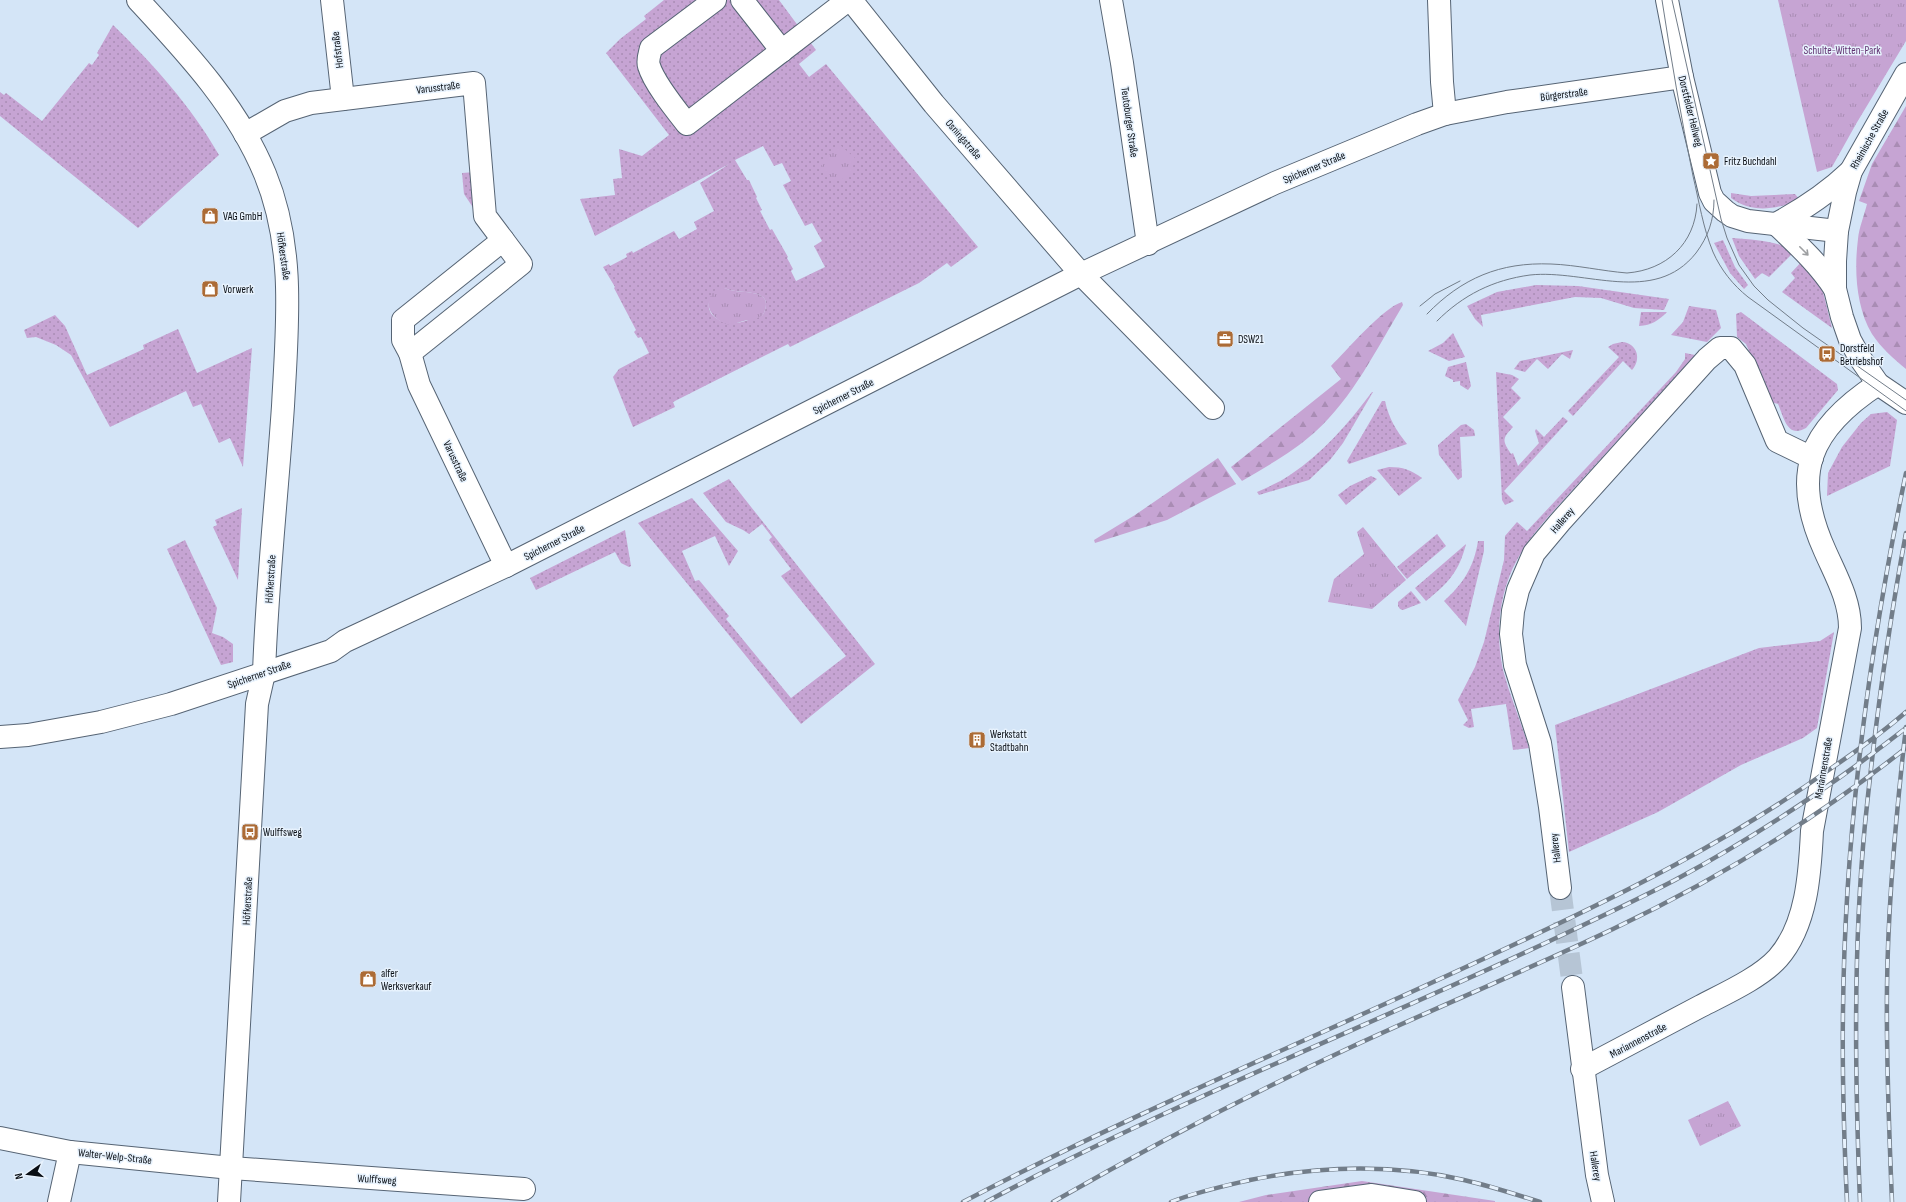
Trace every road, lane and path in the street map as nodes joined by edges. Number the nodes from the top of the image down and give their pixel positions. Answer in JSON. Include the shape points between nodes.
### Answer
{"nodes":[{"id":1,"x":138,"y":0,"type":"edge"},
{"id":2,"x":332,"y":0,"type":"edge"},
{"id":3,"x":715,"y":0,"type":"edge"},
{"id":4,"x":742,"y":0,"type":"edge"},
{"id":5,"x":848,"y":0,"type":"edge"},
{"id":6,"x":851,"y":0,"type":"edge"},
{"id":7,"x":1111,"y":0,"type":"edge"},
{"id":8,"x":1439,"y":0,"type":"edge"},
{"id":9,"x":1667,"y":0,"type":"edge"},
{"id":10,"x":782,"y":51,"type":"junction"},
{"id":11,"x":1906,"y":74,"type":"edge"},
{"id":12,"x":1682,"y":77,"type":"junction"},
{"id":13,"x":343,"y":99,"type":"junction"},
{"id":14,"x":1446,"y":114,"type":"junction"},
{"id":15,"x":245,"y":134,"type":"junction"},
{"id":16,"x":1851,"y":171,"type":"junction"},
{"id":17,"x":1776,"y":224,"type":"junction"},
{"id":18,"x":1837,"y":231,"type":"junction"},
{"id":19,"x":503,"y":240,"type":"junction"},
{"id":20,"x":1148,"y":244,"type":"junction"},
{"id":21,"x":1081,"y":274,"type":"junction"},
{"id":22,"x":1835,"y":289,"type":"junction"},
{"id":23,"x":410,"y":353,"type":"junction"},
{"id":24,"x":1878,"y":384,"type":"junction"},
{"id":25,"x":1906,"y":403,"type":"edge"},
{"id":26,"x":1213,"y":408,"type":"dead end"},
{"id":27,"x":1812,"y":458,"type":"junction"},
{"id":28,"x":506,"y":566,"type":"junction"},
{"id":29,"x":264,"y":673,"type":"junction"},
{"id":30,"x":0,"y":737,"type":"edge"},
{"id":31,"x":1560,"y":888,"type":"tunnel mouth"},
{"id":32,"x":1573,"y":987,"type":"tunnel mouth"},
{"id":33,"x":1582,"y":1069,"type":"junction"},
{"id":34,"x":0,"y":1138,"type":"edge"},
{"id":35,"x":70,"y":1152,"type":"junction"},
{"id":36,"x":231,"y":1168,"type":"junction"},
{"id":37,"x":524,"y":1189,"type":"dead end"},
{"id":38,"x":59,"y":1202,"type":"edge"},
{"id":39,"x":229,"y":1202,"type":"edge"},
{"id":40,"x":1320,"y":1202,"type":"edge"},
{"id":41,"x":1415,"y":1202,"type":"edge"},
{"id":42,"x":1603,"y":1202,"type":"edge"}],
"edges":[{"from":1,"to":15,"type":"street","name":"Höfkerstraße","via":[[189,55],[228,106]]},
{"from":2,"to":13,"type":"street","name":"Hofstraße"},
{"from":3,"to":10,"type":"street","via":[[652,48],[649,57],[648,65],[655,79],[687,124]]},
{"from":4,"to":10,"type":"street"},
{"from":5,"to":10,"type":"street"},
{"from":6,"to":21,"type":"street","name":"Osningstraße","via":[[934,104]]},
{"from":7,"to":20,"type":"street","name":"Teutoburger Straße"},
{"from":8,"to":14,"type":"street","via":[[1442,82]]},
{"from":9,"to":12,"type":"street","name":"Dorstfelder Hellweg"},
{"from":11,"to":16,"type":"street","name":"Rheinische Straße"},
{"from":12,"to":14,"type":"street","name":"Bürgerstraße","via":[[1507,102]]},
{"from":12,"to":17,"type":"street","name":"Dorstfelder Hellweg","via":[[1714,201],[1732,216],[1748,221]]},
{"from":13,"to":15,"type":"street","name":"Varusstraße","via":[[311,102],[285,111]]},
{"from":13,"to":19,"type":"street","name":"Varusstraße","via":[[474,83],[485,216]]},
{"from":14,"to":20,"type":"street","name":"Spicherner Straße","via":[[1275,183]]},
{"from":15,"to":29,"type":"street","name":"Höfkerstraße","via":[[265,175],[278,216],[286,251],[288,285],[282,419]]},
{"from":16,"to":17,"type":"street","via":[[1801,210]]},
{"from":16,"to":18,"type":"street","name":"Rheinische Straße","via":[[1844,192]]},
{"from":17,"to":18,"type":"street","name":"Dorstfelder Hellweg"},
{"from":17,"to":22,"type":"street","one_way":true,"via":[[1814,262]]},
{"from":18,"to":22,"type":"street"},
{"from":19,"to":23,"type":"street","name":"Varusstraße","via":[[403,320],[403,340]]},
{"from":19,"to":23,"type":"street","name":"Varusstraße","via":[[521,264]]},
{"from":20,"to":21,"type":"street","name":"Spicherner Straße"},
{"from":21,"to":26,"type":"street"},
{"from":21,"to":28,"type":"street","name":"Spicherner Straße"},
{"from":22,"to":24,"type":"street","via":[[1850,340]]},
{"from":23,"to":28,"type":"street","name":"Varusstraße","via":[[419,385]]},
{"from":24,"to":25,"type":"street"},
{"from":24,"to":27,"type":"street","name":"Mariannenstraße","via":[[1856,398],[1835,419],[1819,441]]},
{"from":27,"to":31,"type":"street","name":"Hallerey","via":[[1776,441],[1745,365],[1731,348],[1720,348],[1707,359],[1534,553],[1518,590],[1511,634],[1515,665],[1540,743]]},
{"from":27,"to":33,"type":"street","name":"Mariannenstraße","via":[[1807,481],[1808,501],[1818,536],[1846,598],[1850,628],[1812,831],[1802,908],[1792,935],[1778,958],[1748,981]]},
{"from":28,"to":29,"type":"street","name":"Spicherner Straße","via":[[345,641],[331,651]]},
{"from":29,"to":30,"type":"street","name":"Spicherner Straße","via":[[171,704],[101,722],[28,735]]},
{"from":29,"to":36,"type":"street","name":"Höfkerstraße","via":[[257,704]]},
{"from":32,"to":33,"type":"street","name":"Hallerey"},
{"from":33,"to":42,"type":"street","name":"Hallerey"},
{"from":34,"to":35,"type":"street","name":"Walter-Welp-Straße"},
{"from":35,"to":36,"type":"street","name":"Walter-Welp-Straße"},
{"from":35,"to":38,"type":"street"},
{"from":36,"to":37,"type":"street","name":"Wulffsweg"},
{"from":36,"to":39,"type":"street","name":"Höfkerstraße"},
{"from":40,"to":41,"type":"street","via":[[1372,1195]]}]}
